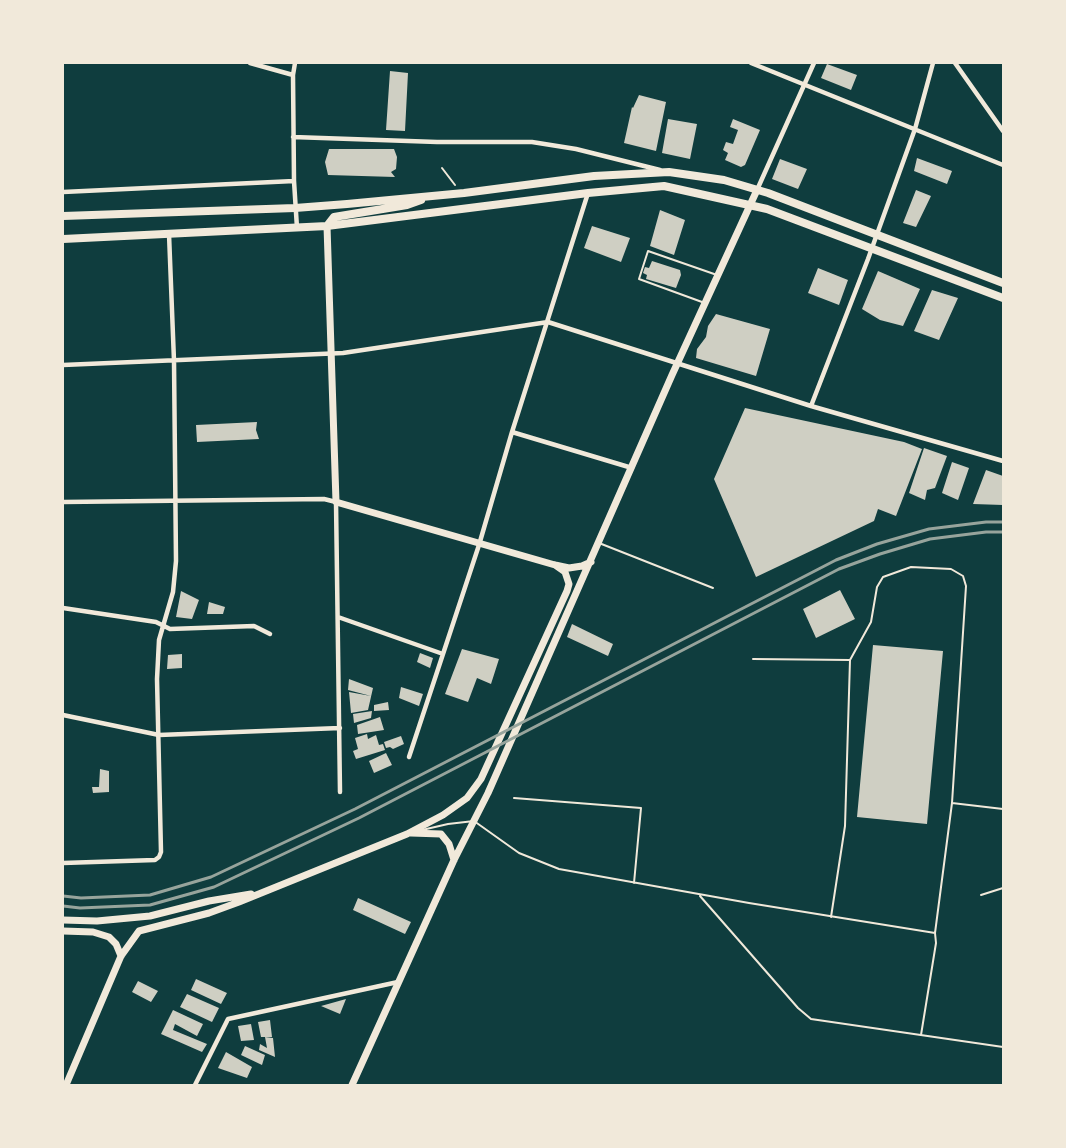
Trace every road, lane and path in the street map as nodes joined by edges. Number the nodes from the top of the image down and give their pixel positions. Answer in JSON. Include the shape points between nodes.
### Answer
{"nodes":[{"id":1,"x":250,"y":63,"type":"edge"},
{"id":2,"x":295,"y":63,"type":"edge"},
{"id":3,"x":751,"y":63,"type":"edge"},
{"id":4,"x":814,"y":63,"type":"edge"},
{"id":5,"x":933,"y":63,"type":"edge"},
{"id":6,"x":955,"y":63,"type":"edge"},
{"id":7,"x":293,"y":75,"type":"junction"},
{"id":8,"x":804,"y":84,"type":"junction"},
{"id":9,"x":915,"y":129,"type":"junction"},
{"id":10,"x":1003,"y":131,"type":"edge"},
{"id":11,"x":293,"y":137,"type":"junction"},
{"id":12,"x":1003,"y":165,"type":"edge"},
{"id":13,"x":442,"y":168,"type":"dead end"},
{"id":14,"x":669,"y":172,"type":"junction"},
{"id":15,"x":294,"y":181,"type":"junction"},
{"id":16,"x":758,"y":190,"type":"junction"},
{"id":17,"x":63,"y":192,"type":"edge"},
{"id":18,"x":461,"y":193,"type":"junction"},
{"id":19,"x":588,"y":193,"type":"junction"},
{"id":20,"x":431,"y":196,"type":"junction"},
{"id":21,"x":751,"y":205,"type":"junction"},
{"id":22,"x":295,"y":208,"type":"junction"},
{"id":23,"x":63,"y":216,"type":"edge"},
{"id":24,"x":327,"y":226,"type":"junction"},
{"id":25,"x":297,"y":228,"type":"junction"},
{"id":26,"x":169,"y":234,"type":"junction"},
{"id":27,"x":876,"y":234,"type":"junction"},
{"id":28,"x":63,"y":239,"type":"edge"},
{"id":29,"x":871,"y":249,"type":"junction"},
{"id":30,"x":719,"y":276,"type":"junction"},
{"id":31,"x":1003,"y":283,"type":"edge"},
{"id":32,"x":1003,"y":298,"type":"edge"},
{"id":33,"x":706,"y":303,"type":"junction"},
{"id":34,"x":548,"y":322,"type":"junction"},
{"id":35,"x":331,"y":353,"type":"junction"},
{"id":36,"x":174,"y":361,"type":"junction"},
{"id":37,"x":678,"y":363,"type":"junction"},
{"id":38,"x":63,"y":365,"type":"edge"},
{"id":39,"x":811,"y":406,"type":"junction"},
{"id":40,"x":512,"y":432,"type":"junction"},
{"id":41,"x":1003,"y":461,"type":"edge"},
{"id":42,"x":632,"y":468,"type":"junction"},
{"id":43,"x":176,"y":501,"type":"junction"},
{"id":44,"x":63,"y":502,"type":"edge"},
{"id":45,"x":336,"y":502,"type":"junction"},
{"id":46,"x":599,"y":543,"type":"junction"},
{"id":47,"x":479,"y":544,"type":"junction"},
{"id":48,"x":591,"y":562,"type":"junction"},
{"id":49,"x":555,"y":565,"type":"junction"},
{"id":50,"x":713,"y":588,"type":"dead end"},
{"id":51,"x":63,"y":608,"type":"edge"},
{"id":52,"x":338,"y":618,"type":"junction"},
{"id":53,"x":162,"y":626,"type":"junction"},
{"id":54,"x":270,"y":634,"type":"dead end"},
{"id":55,"x":444,"y":654,"type":"junction"},
{"id":56,"x":753,"y":659,"type":"dead end"},
{"id":57,"x":850,"y":660,"type":"junction"},
{"id":58,"x":63,"y":715,"type":"edge"},
{"id":59,"x":340,"y":728,"type":"junction"},
{"id":60,"x":159,"y":735,"type":"junction"},
{"id":61,"x":409,"y":757,"type":"dead end"},
{"id":62,"x":340,"y":792,"type":"dead end"},
{"id":63,"x":514,"y":798,"type":"dead end"},
{"id":64,"x":952,"y":803,"type":"junction"},
{"id":65,"x":1003,"y":809,"type":"edge"},
{"id":66,"x":474,"y":821,"type":"junction"},
{"id":67,"x":407,"y":834,"type":"junction"},
{"id":68,"x":454,"y":860,"type":"junction"},
{"id":69,"x":63,"y":863,"type":"edge"},
{"id":70,"x":634,"y":883,"type":"junction"},
{"id":71,"x":1003,"y":888,"type":"edge"},
{"id":72,"x":259,"y":893,"type":"junction"},
{"id":73,"x":698,"y":894,"type":"junction"},
{"id":74,"x":981,"y":895,"type":"dead end"},
{"id":75,"x":831,"y":917,"type":"junction"},
{"id":76,"x":63,"y":920,"type":"edge"},
{"id":77,"x":63,"y":931,"type":"edge"},
{"id":78,"x":935,"y":933,"type":"junction"},
{"id":79,"x":121,"y":956,"type":"junction"},
{"id":80,"x":398,"y":982,"type":"junction"},
{"id":81,"x":921,"y":1035,"type":"junction"},
{"id":82,"x":1003,"y":1047,"type":"edge"},
{"id":83,"x":66,"y":1085,"type":"edge"},
{"id":84,"x":195,"y":1085,"type":"edge"},
{"id":85,"x":352,"y":1085,"type":"edge"}],
"edges":[{"from":1,"to":7,"type":"street"},
{"from":2,"to":7,"type":"street"},
{"from":3,"to":8,"type":"street"},
{"from":4,"to":8,"type":"street"},
{"from":5,"to":9,"type":"street"},
{"from":6,"to":10,"type":"street"},
{"from":7,"to":11,"type":"street"},
{"from":8,"to":9,"type":"street"},
{"from":8,"to":16,"type":"street"},
{"from":9,"to":12,"type":"street"},
{"from":9,"to":27,"type":"street"},
{"from":11,"to":14,"type":"street","via":[[532,142]]},
{"from":11,"to":15,"type":"street"},
{"from":13,"to":18,"type":"path"},
{"from":14,"to":16,"type":"main road","via":[[724,180]]},
{"from":14,"to":18,"type":"main road","via":[[594,176]]},
{"from":15,"to":17,"type":"street"},
{"from":15,"to":22,"type":"street"},
{"from":16,"to":21,"type":"main road"},
{"from":16,"to":27,"type":"main road"},
{"from":18,"to":20,"type":"main road"},
{"from":19,"to":21,"type":"main road","via":[[664,186]]},
{"from":19,"to":24,"type":"main road"},
{"from":19,"to":34,"type":"street"},
{"from":20,"to":22,"type":"main road"},
{"from":20,"to":24,"type":"main road","via":[[407,205],[334,216]]},
{"from":21,"to":29,"type":"main road"},
{"from":21,"to":30,"type":"main road"},
{"from":22,"to":23,"type":"main road"},
{"from":22,"to":25,"type":"street"},
{"from":24,"to":25,"type":"main road"},
{"from":24,"to":35,"type":"main road"},
{"from":25,"to":26,"type":"main road"},
{"from":26,"to":28,"type":"main road"},
{"from":26,"to":36,"type":"street"},
{"from":27,"to":29,"type":"street"},
{"from":27,"to":31,"type":"main road"},
{"from":29,"to":32,"type":"main road"},
{"from":29,"to":39,"type":"street"},
{"from":30,"to":33,"type":"main road"},
{"from":30,"to":33,"type":"lane","via":[[648,251],[639,279]]},
{"from":33,"to":37,"type":"main road"},
{"from":34,"to":35,"type":"street"},
{"from":34,"to":37,"type":"street"},
{"from":34,"to":40,"type":"street"},
{"from":35,"to":36,"type":"street"},
{"from":35,"to":45,"type":"main road"},
{"from":36,"to":38,"type":"street"},
{"from":36,"to":43,"type":"street"},
{"from":37,"to":39,"type":"street"},
{"from":37,"to":42,"type":"main road"},
{"from":39,"to":41,"type":"street"},
{"from":40,"to":42,"type":"street"},
{"from":40,"to":47,"type":"street"},
{"from":42,"to":46,"type":"main road"},
{"from":43,"to":44,"type":"street"},
{"from":43,"to":45,"type":"street"},
{"from":43,"to":53,"type":"street","via":[[176,561]]},
{"from":45,"to":47,"type":"main road"},
{"from":45,"to":52,"type":"street"},
{"from":46,"to":48,"type":"main road"},
{"from":46,"to":50,"type":"lane"},
{"from":47,"to":49,"type":"main road"},
{"from":47,"to":55,"type":"street"},
{"from":48,"to":49,"type":"main road","via":[[569,568]]},
{"from":48,"to":66,"type":"main road"},
{"from":49,"to":67,"type":"main road","via":[[564,572],[569,584],[567,591],[481,779],[459,804]]},
{"from":51,"to":53,"type":"street"},
{"from":52,"to":55,"type":"street"},
{"from":52,"to":59,"type":"street"},
{"from":53,"to":54,"type":"street","via":[[254,626]]},
{"from":53,"to":60,"type":"street"},
{"from":55,"to":61,"type":"street"},
{"from":56,"to":57,"type":"lane"},
{"from":57,"to":64,"type":"lane","via":[[871,622],[877,587],[883,577],[911,567],[951,569],[963,576],[966,586]]},
{"from":57,"to":75,"type":"lane","via":[[845,826]]},
{"from":58,"to":60,"type":"street"},
{"from":59,"to":60,"type":"street"},
{"from":59,"to":62,"type":"street"},
{"from":60,"to":69,"type":"street","via":[[159,857]]},
{"from":63,"to":70,"type":"lane","via":[[641,808]]},
{"from":64,"to":65,"type":"lane"},
{"from":64,"to":78,"type":"lane"},
{"from":66,"to":67,"type":"lane"},
{"from":66,"to":68,"type":"main road"},
{"from":66,"to":70,"type":"lane","via":[[519,853],[559,869]]},
{"from":67,"to":68,"type":"main road","via":[[441,834]]},
{"from":67,"to":72,"type":"main road"},
{"from":68,"to":80,"type":"main road"},
{"from":70,"to":73,"type":"lane"},
{"from":71,"to":74,"type":"lane"},
{"from":72,"to":76,"type":"main road","via":[[209,900],[150,916]]},
{"from":72,"to":79,"type":"main road","via":[[209,913],[140,931]]},
{"from":73,"to":75,"type":"lane"},
{"from":73,"to":81,"type":"lane","via":[[811,1019]]},
{"from":75,"to":78,"type":"lane"},
{"from":77,"to":79,"type":"main road","via":[[109,937]]},
{"from":78,"to":81,"type":"lane"},
{"from":79,"to":83,"type":"main road"},
{"from":80,"to":84,"type":"street","via":[[228,1019]]},
{"from":80,"to":85,"type":"main road"},
{"from":81,"to":82,"type":"lane"}]}
